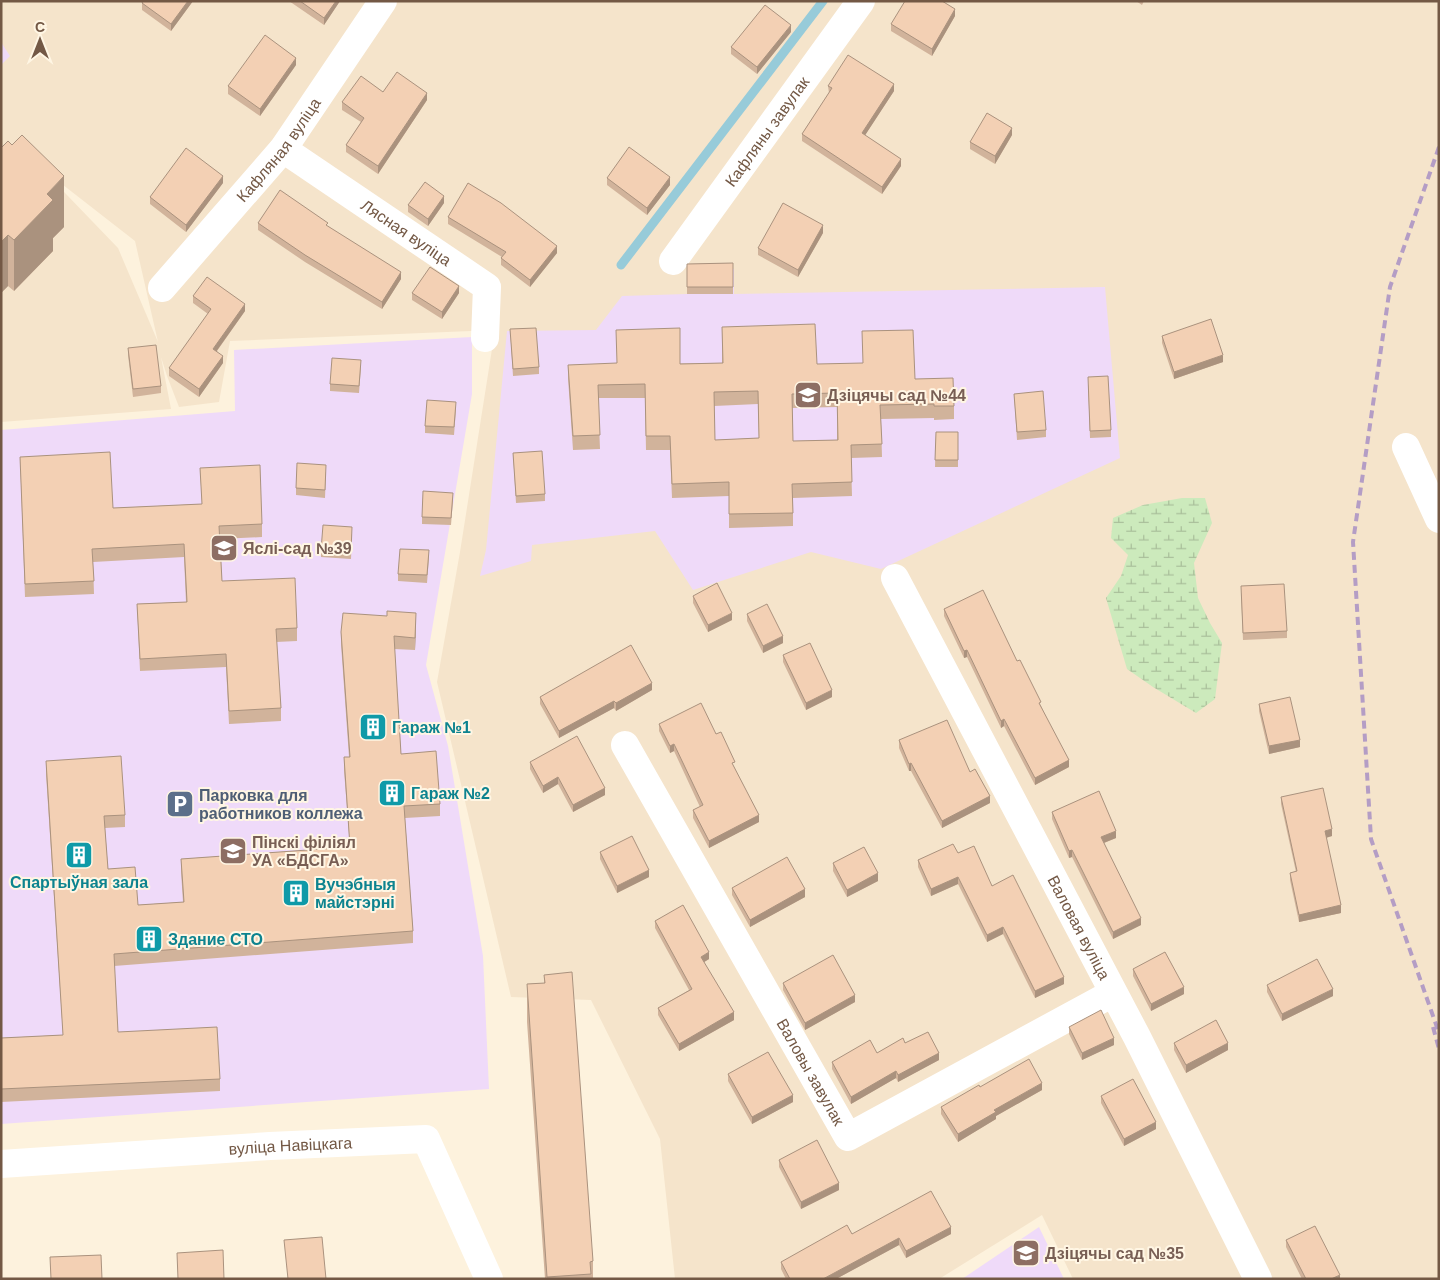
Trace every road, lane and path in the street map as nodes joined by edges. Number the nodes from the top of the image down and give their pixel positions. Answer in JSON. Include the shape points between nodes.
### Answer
{"nodes":[{"id":1,"x":383,"y":1,"type":"edge"},
{"id":2,"x":861,"y":1,"type":"edge"},
{"id":3,"x":283,"y":149,"type":"junction"},
{"id":4,"x":673,"y":261,"type":"dead end"},
{"id":5,"x":162,"y":288,"type":"dead end"},
{"id":6,"x":485,"y":338,"type":"dead end"},
{"id":7,"x":1406,"y":447,"type":"dead end"},
{"id":8,"x":1439,"y":519,"type":"edge"},
{"id":9,"x":895,"y":578,"type":"dead end"},
{"id":10,"x":625,"y":745,"type":"dead end"},
{"id":11,"x":1113,"y":993,"type":"junction"},
{"id":12,"x":1,"y":1164,"type":"edge"},
{"id":13,"x":489,"y":1279,"type":"edge"},
{"id":14,"x":1258,"y":1279,"type":"edge"}],
"edges":[{"from":1,"to":3,"type":"street","name":"Кафляная вуліца"},
{"from":2,"to":4,"type":"street","name":"Кафляны завулак"},
{"from":3,"to":5,"type":"street","name":"Кафляная вуліца"},
{"from":3,"to":6,"type":"street","name":"Лясная вуліца","via":[[487,287]]},
{"from":7,"to":8,"type":"street"},
{"from":9,"to":11,"type":"street","name":"Валовая вуліца"},
{"from":10,"to":11,"type":"street","name":"Валовы завулак","via":[[848,1137]]},
{"from":11,"to":14,"type":"street","name":"Валовая вуліца"},
{"from":12,"to":13,"type":"street","name":"вуліца Навіцкага","via":[[426,1139]]}]}
